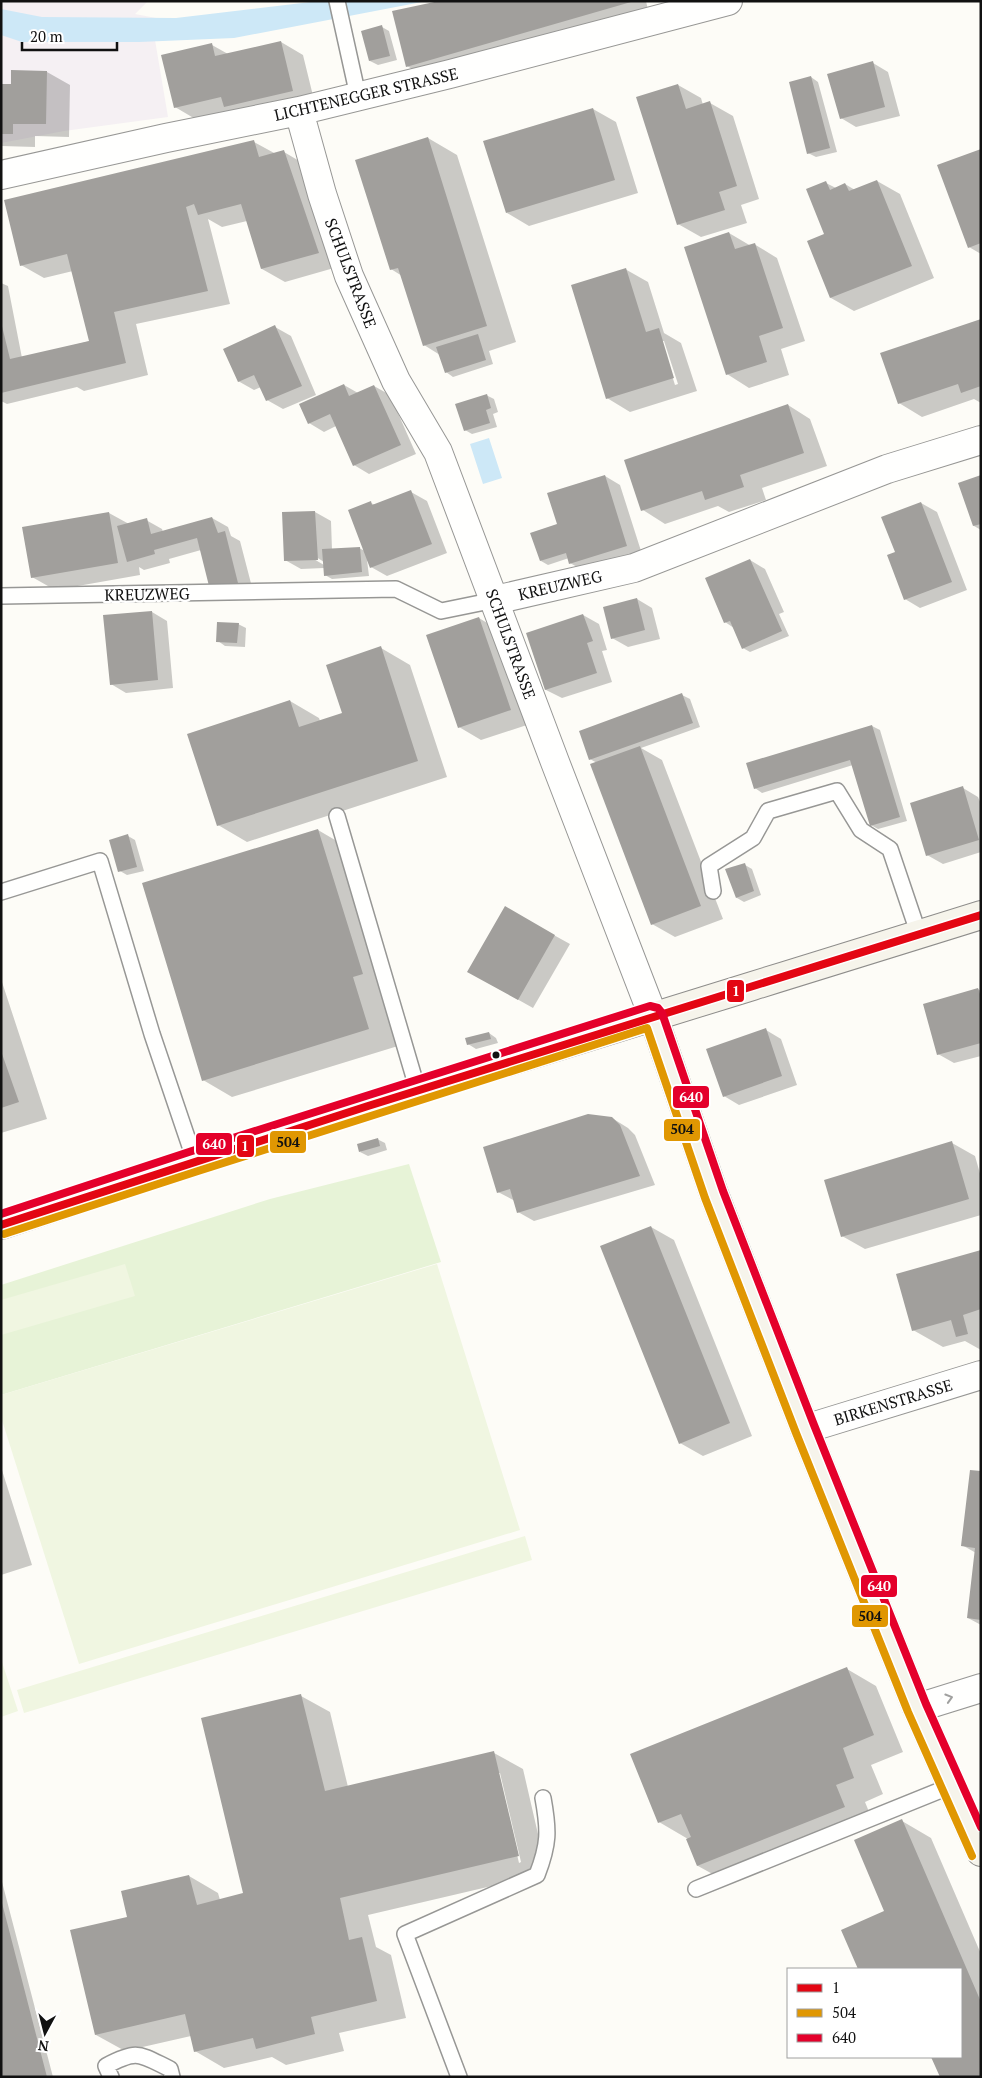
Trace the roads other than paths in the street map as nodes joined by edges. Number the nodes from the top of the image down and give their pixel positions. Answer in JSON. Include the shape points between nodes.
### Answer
{"nodes":[{"id":1,"x":337,"y":1,"type":"edge"},
{"id":2,"x":728,"y":1,"type":"edge"},
{"id":3,"x":358,"y":96,"type":"junction"},
{"id":4,"x":299,"y":111,"type":"junction"},
{"id":5,"x":1,"y":175,"type":"edge"},
{"id":6,"x":981,"y":440,"type":"edge"},
{"id":7,"x":1,"y":596,"type":"edge"},
{"id":8,"x":495,"y":600,"type":"junction"},
{"id":9,"x":337,"y":816,"type":"dead end"},
{"id":10,"x":713,"y":891,"type":"dead end"},
{"id":11,"x":1,"y":892,"type":"edge"},
{"id":12,"x":981,"y":915,"type":"edge"},
{"id":13,"x":918,"y":935,"type":"junction"},
{"id":14,"x":653,"y":1016,"type":"junction"},
{"id":15,"x":418,"y":1091,"type":"junction"},
{"id":16,"x":195,"y":1161,"type":"junction"},
{"id":17,"x":1,"y":1225,"type":"edge"},
{"id":18,"x":981,"y":1375,"type":"edge"},
{"id":19,"x":804,"y":1429,"type":"junction"},
{"id":20,"x":981,"y":1688,"type":"edge"},
{"id":21,"x":917,"y":1708,"type":"junction"},
{"id":22,"x":951,"y":1786,"type":"junction"},
{"id":23,"x":543,"y":1798,"type":"dead end"},
{"id":24,"x":981,"y":1852,"type":"edge"},
{"id":25,"x":696,"y":1889,"type":"dead end"},
{"id":26,"x":112,"y":2077,"type":"edge"},
{"id":27,"x":172,"y":2077,"type":"edge"},
{"id":28,"x":459,"y":2077,"type":"edge"}],
"edges":[{"from":1,"to":3,"type":"lane"},
{"from":2,"to":3,"type":"street","name":"LICHTENEGGER STRASSE"},
{"from":3,"to":4,"type":"street","name":"LICHTENEGGER STRASSE"},
{"from":4,"to":5,"type":"street","name":"LICHTENEGGER STRASSE"},
{"from":4,"to":8,"type":"street","name":"SCHULSTRASSE","via":[[349,276],[396,381],[438,452]]},
{"from":6,"to":8,"type":"street","name":"KREUZWEG","via":[[887,469],[634,568]]},
{"from":7,"to":8,"type":"lane","name":"KREUZWEG","via":[[396,589],[441,611]]},
{"from":8,"to":14,"type":"street","name":"SCHULSTRASSE"},
{"from":9,"to":15,"type":"lane"},
{"from":10,"to":13,"type":"lane","via":[[709,866],[753,838],[768,811],[837,791],[862,830],[890,849]]},
{"from":11,"to":16,"type":"lane","via":[[100,861],[152,1034]]},
{"from":12,"to":13,"type":"main road"},
{"from":13,"to":14,"type":"main road"},
{"from":14,"to":15,"type":"main road"},
{"from":14,"to":19,"type":"main road","name":"SCHULSTRASSE","via":[[714,1194]]},
{"from":15,"to":16,"type":"main road"},
{"from":16,"to":17,"type":"main road"},
{"from":18,"to":19,"type":"street","name":"BIRKENSTRASSE"},
{"from":19,"to":21,"type":"main road","name":"SCHULSTRASSE"},
{"from":21,"to":20,"type":"street","one_way":true},
{"from":21,"to":22,"type":"main road","name":"SCHULSTRASSE"},
{"from":22,"to":24,"type":"main road","name":"SCHULSTRASSE"},
{"from":22,"to":25,"type":"lane"},
{"from":23,"to":28,"type":"lane","via":[[548,1825],[546,1853],[537,1875],[405,1934]]},
{"from":26,"to":27,"type":"lane","via":[[106,2066],[133,2054],[170,2069]]}]}
